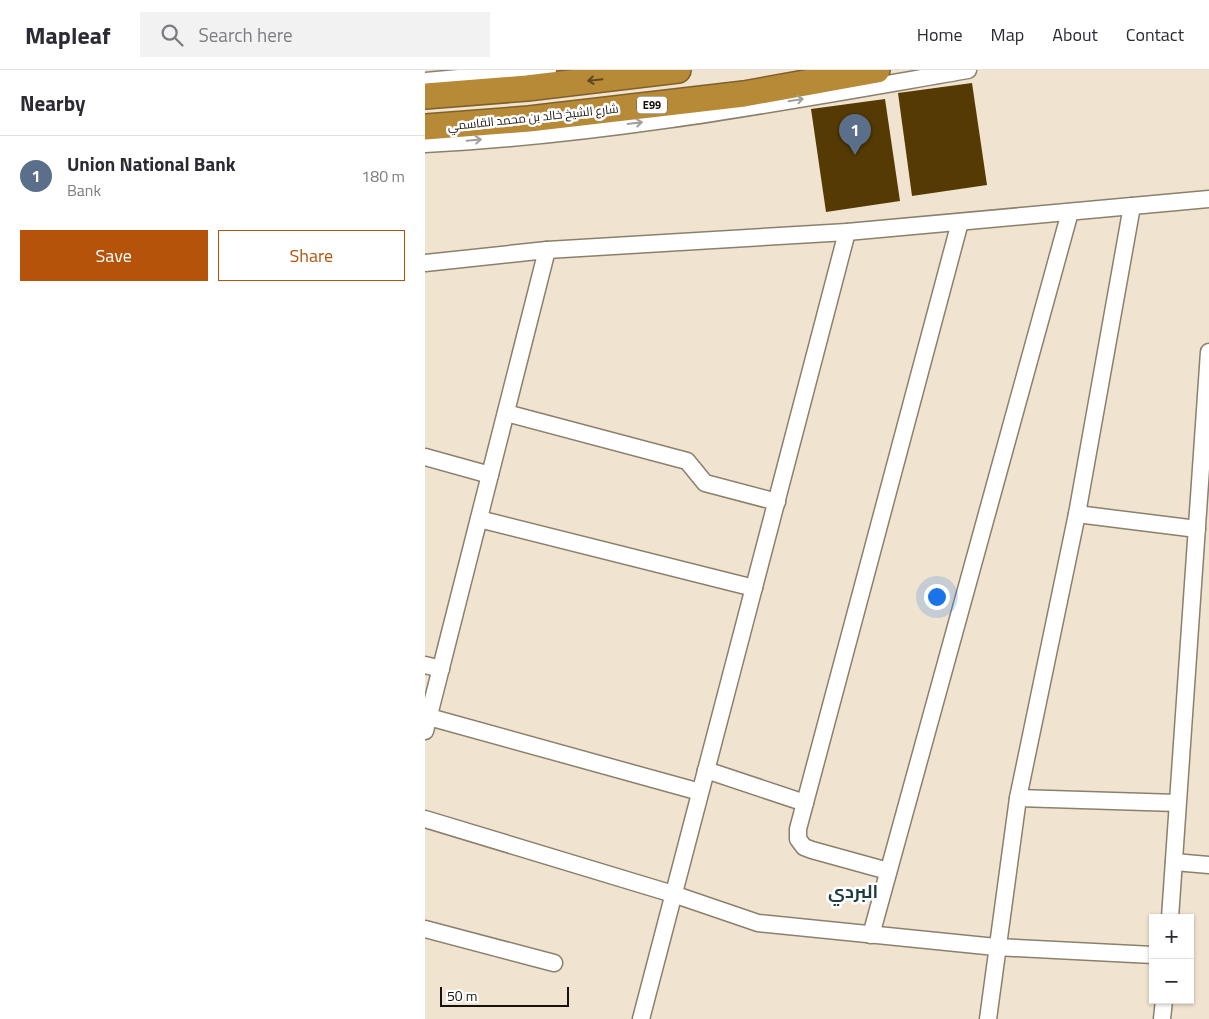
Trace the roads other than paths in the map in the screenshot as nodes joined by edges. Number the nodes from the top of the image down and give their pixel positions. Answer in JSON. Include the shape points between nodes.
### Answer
{"nodes":[{"id":1,"x":548,"y":70,"type":"edge"},
{"id":2,"x":678,"y":70,"type":"edge"},
{"id":3,"x":877,"y":70,"type":"edge"},
{"id":4,"x":968,"y":70,"type":"edge"},
{"id":5,"x":425,"y":81,"type":"edge"},
{"id":6,"x":425,"y":96,"type":"edge"},
{"id":7,"x":425,"y":127,"type":"edge"},
{"id":8,"x":530,"y":127,"type":"junction"},
{"id":9,"x":425,"y":144,"type":"edge"},
{"id":10,"x":1209,"y":199,"type":"edge"},
{"id":11,"x":1132,"y":206,"type":"junction"},
{"id":12,"x":1070,"y":212,"type":"junction"},
{"id":13,"x":960,"y":222,"type":"junction"},
{"id":14,"x":847,"y":232,"type":"junction"},
{"id":15,"x":547,"y":250,"type":"junction"},
{"id":16,"x":425,"y":263,"type":"edge"},
{"id":17,"x":1209,"y":352,"type":"edge"},
{"id":18,"x":505,"y":413,"type":"junction"},
{"id":19,"x":1206,"y":446,"type":"edge"},
{"id":20,"x":425,"y":457,"type":"edge"},
{"id":21,"x":490,"y":475,"type":"junction"},
{"id":22,"x":777,"y":502,"type":"junction"},
{"id":23,"x":1077,"y":514,"type":"junction"},
{"id":24,"x":479,"y":519,"type":"junction"},
{"id":25,"x":1197,"y":529,"type":"junction"},
{"id":26,"x":754,"y":588,"type":"junction"},
{"id":27,"x":433,"y":667,"type":"edge"},
{"id":28,"x":427,"y":724,"type":"edge"},
{"id":29,"x":706,"y":770,"type":"junction"},
{"id":30,"x":700,"y":792,"type":"junction"},
{"id":31,"x":1018,"y":798,"type":"junction"},
{"id":32,"x":805,"y":803,"type":"junction"},
{"id":33,"x":1177,"y":804,"type":"junction"},
{"id":34,"x":425,"y":819,"type":"edge"},
{"id":35,"x":1174,"y":862,"type":"junction"},
{"id":36,"x":1209,"y":865,"type":"edge"},
{"id":37,"x":888,"y":871,"type":"junction"},
{"id":38,"x":673,"y":894,"type":"junction"},
{"id":39,"x":1170,"y":914,"type":"edge"},
{"id":40,"x":425,"y":929,"type":"edge"},
{"id":41,"x":871,"y":935,"type":"junction"},
{"id":42,"x":996,"y":947,"type":"junction"},
{"id":43,"x":1149,"y":955,"type":"edge"},
{"id":44,"x":554,"y":963,"type":"dead end"},
{"id":45,"x":1164,"y":1004,"type":"edge"},
{"id":46,"x":641,"y":1019,"type":"edge"},
{"id":47,"x":988,"y":1019,"type":"edge"},
{"id":48,"x":1163,"y":1019,"type":"edge"}],
"edges":[{"from":1,"to":5,"type":"street"},
{"from":2,"to":6,"type":"highway","one_way":true},
{"from":3,"to":8,"type":"highway","name":"شارع الشيخ خالد بن محمد القاسمي","number":"E99"},
{"from":8,"to":4,"type":"street","one_way":true,"via":[[773,104]]},
{"from":7,"to":8,"type":"highway","name":"شارع الشيخ خالد بن محمد القاسمي","number":"E99"},
{"from":9,"to":8,"type":"street","one_way":true},
{"from":10,"to":11,"type":"street"},
{"from":11,"to":12,"type":"street"},
{"from":11,"to":23,"type":"street"},
{"from":12,"to":13,"type":"street"},
{"from":12,"to":37,"type":"street"},
{"from":13,"to":14,"type":"street"},
{"from":13,"to":32,"type":"street"},
{"from":14,"to":15,"type":"street"},
{"from":14,"to":22,"type":"street"},
{"from":15,"to":16,"type":"street"},
{"from":15,"to":18,"type":"street"},
{"from":17,"to":19,"type":"street"},
{"from":18,"to":21,"type":"street"},
{"from":18,"to":22,"type":"street","via":[[687,461],[705,484]]},
{"from":19,"to":25,"type":"street"},
{"from":20,"to":21,"type":"street"},
{"from":21,"to":24,"type":"street"},
{"from":22,"to":26,"type":"street"},
{"from":23,"to":25,"type":"street"},
{"from":23,"to":31,"type":"street"},
{"from":24,"to":26,"type":"street"},
{"from":24,"to":27,"type":"street"},
{"from":25,"to":33,"type":"street"},
{"from":26,"to":29,"type":"street"},
{"from":27,"to":28,"type":"street"},
{"from":28,"to":30,"type":"street"},
{"from":29,"to":30,"type":"street"},
{"from":29,"to":32,"type":"street"},
{"from":30,"to":38,"type":"street"},
{"from":31,"to":33,"type":"street"},
{"from":31,"to":42,"type":"street"},
{"from":32,"to":37,"type":"street","via":[[798,830],[798,839],[804,847]]},
{"from":33,"to":35,"type":"street"},
{"from":34,"to":38,"type":"street"},
{"from":35,"to":36,"type":"street"},
{"from":35,"to":39,"type":"street"},
{"from":37,"to":41,"type":"street"},
{"from":38,"to":41,"type":"street","via":[[758,923]]},
{"from":38,"to":46,"type":"street"},
{"from":40,"to":44,"type":"street"},
{"from":41,"to":42,"type":"street"},
{"from":42,"to":43,"type":"street"},
{"from":42,"to":47,"type":"street"},
{"from":45,"to":48,"type":"street"}]}
